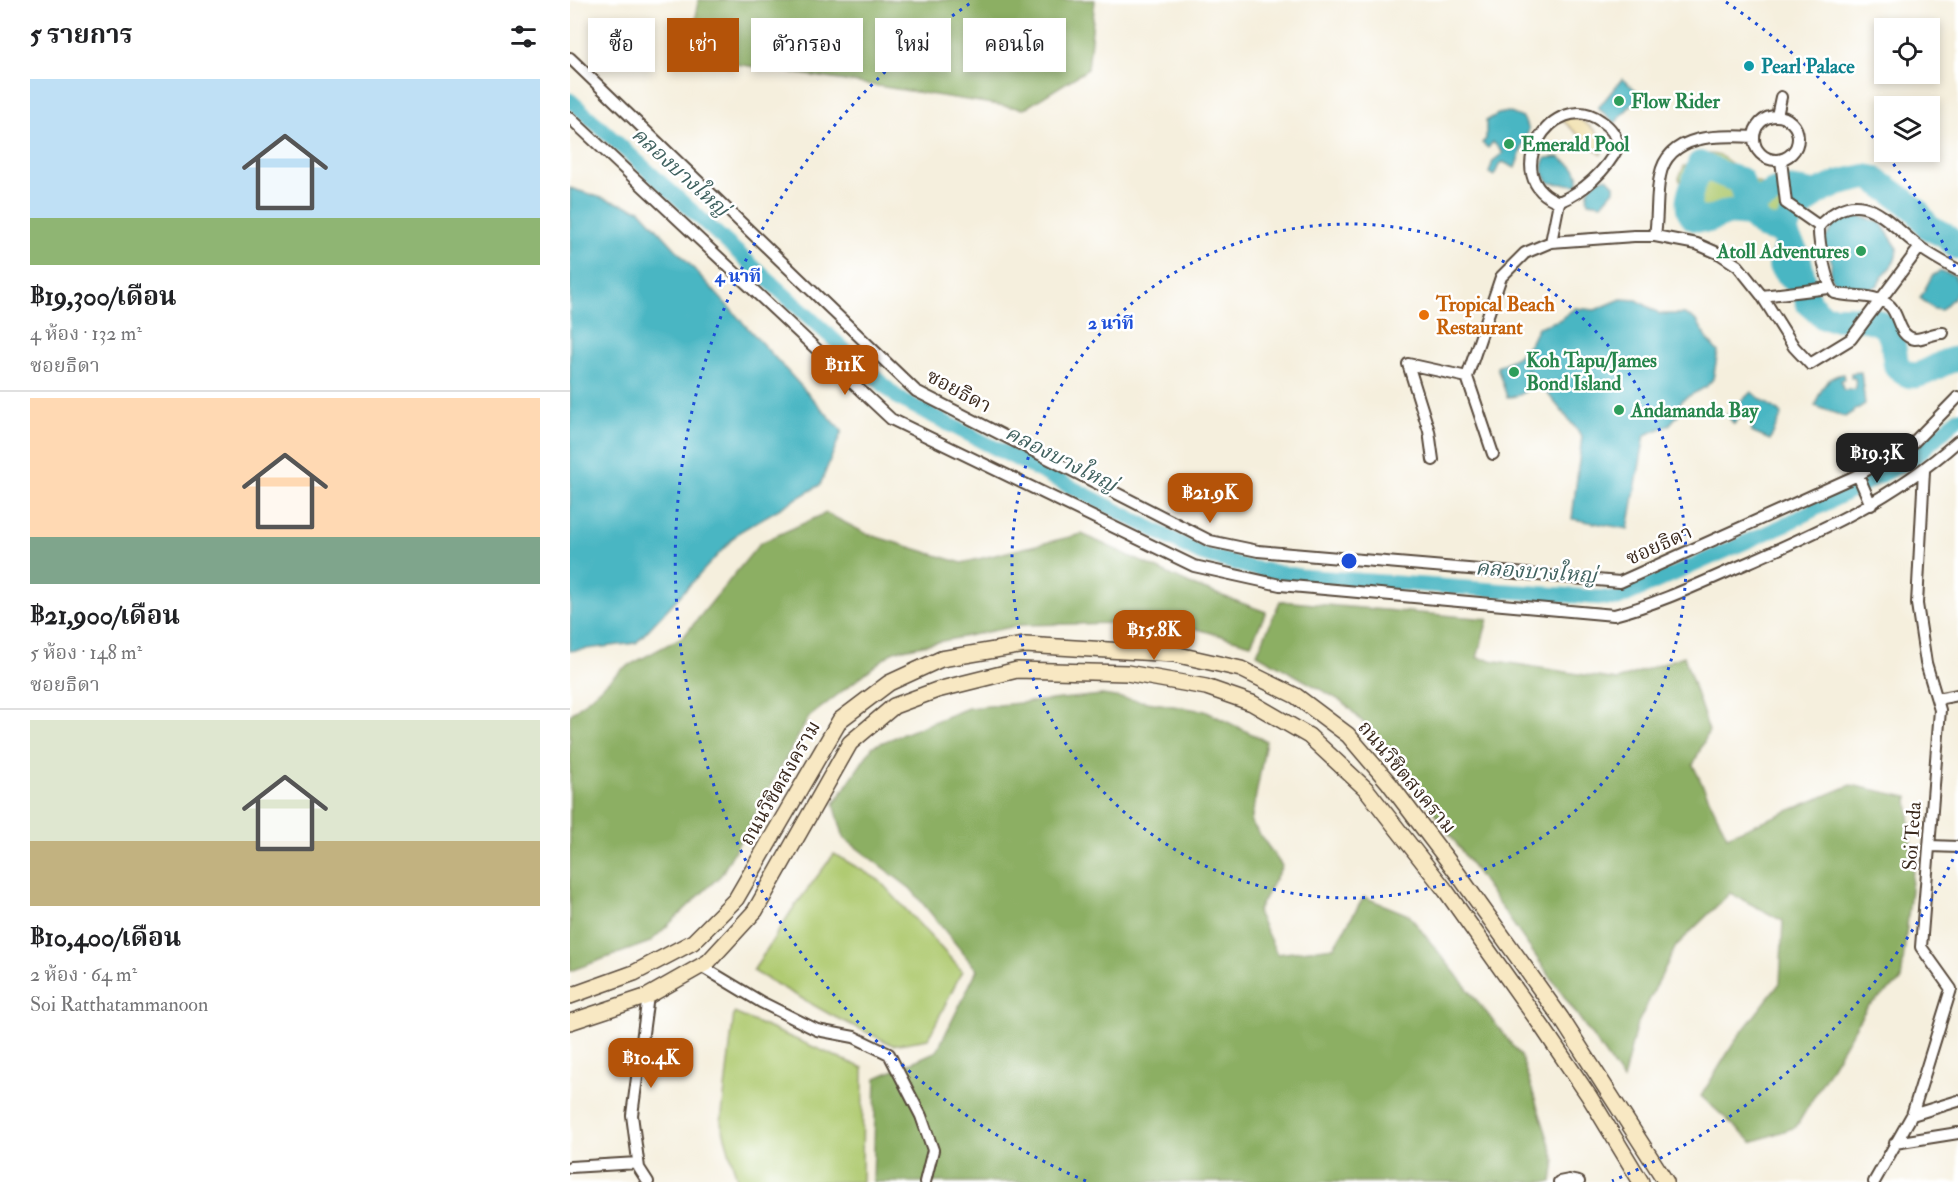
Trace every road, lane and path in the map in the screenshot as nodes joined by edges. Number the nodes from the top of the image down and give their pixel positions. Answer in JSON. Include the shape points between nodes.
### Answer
{"nodes":[{"id":1,"x":570,"y":58,"type":"edge"},
{"id":2,"x":1781,"y":97,"type":"dead end"},
{"id":3,"x":1777,"y":116,"type":"junction"},
{"id":4,"x":570,"y":118,"type":"edge"},
{"id":5,"x":1754,"y":137,"type":"junction"},
{"id":6,"x":1781,"y":163,"type":"junction"},
{"id":7,"x":1559,"y":202,"type":"junction"},
{"id":8,"x":1816,"y":224,"type":"junction"},
{"id":9,"x":1655,"y":236,"type":"junction"},
{"id":10,"x":1551,"y":242,"type":"junction"},
{"id":11,"x":1920,"y":247,"type":"junction"},
{"id":12,"x":1958,"y":270,"type":"edge"},
{"id":13,"x":1825,"y":288,"type":"junction"},
{"id":14,"x":1762,"y":296,"type":"junction"},
{"id":15,"x":1879,"y":304,"type":"junction"},
{"id":16,"x":1943,"y":333,"type":"dead end"},
{"id":17,"x":1467,"y":377,"type":"junction"},
{"id":18,"x":1958,"y":397,"type":"edge"},
{"id":19,"x":1958,"y":441,"type":"edge"},
{"id":20,"x":1493,"y":454,"type":"dead end"},
{"id":21,"x":1433,"y":460,"type":"dead end"},
{"id":22,"x":1924,"y":471,"type":"junction"},
{"id":23,"x":1858,"y":475,"type":"junction"},
{"id":24,"x":1871,"y":505,"type":"junction"},
{"id":25,"x":1958,"y":695,"type":"edge"},
{"id":26,"x":1937,"y":699,"type":"junction"},
{"id":27,"x":1930,"y":846,"type":"junction"},
{"id":28,"x":1958,"y":847,"type":"edge"},
{"id":29,"x":701,"y":966,"type":"junction"},
{"id":30,"x":570,"y":996,"type":"edge"},
{"id":31,"x":648,"y":996,"type":"junction"},
{"id":32,"x":570,"y":1022,"type":"edge"},
{"id":33,"x":1958,"y":1101,"type":"edge"},
{"id":34,"x":1912,"y":1115,"type":"junction"},
{"id":35,"x":1958,"y":1133,"type":"edge"},
{"id":36,"x":1895,"y":1143,"type":"junction"},
{"id":37,"x":638,"y":1163,"type":"junction"},
{"id":38,"x":570,"y":1167,"type":"edge"},
{"id":39,"x":1638,"y":1181,"type":"edge"},
{"id":40,"x":648,"y":1182,"type":"edge"},
{"id":41,"x":925,"y":1182,"type":"edge"},
{"id":42,"x":1559,"y":1182,"type":"edge"},
{"id":43,"x":1579,"y":1182,"type":"edge"},
{"id":44,"x":1666,"y":1182,"type":"edge"},
{"id":45,"x":1874,"y":1182,"type":"edge"}],
"edges":[{"from":1,"to":23,"type":"street","name":"ซอยธิดา","via":[[916,391],[1210,541],[1258,551],[1620,582]]},
{"from":2,"to":3,"type":"street"},
{"from":3,"to":5,"type":"street","via":[[1763,121]]},
{"from":3,"to":6,"type":"street","via":[[1790,121],[1798,134],[1796,148]]},
{"from":4,"to":24,"type":"street","via":[[891,419],[1194,566],[1280,585],[1614,615],[1648,607]]},
{"from":5,"to":6,"type":"street","via":[[1764,158]]},
{"from":5,"to":9,"type":"street","via":[[1688,142],[1666,159],[1660,175]]},
{"from":6,"to":8,"type":"street","via":[[1786,203]]},
{"from":7,"to":7,"type":"street","via":[[1587,185],[1618,147],[1613,133],[1582,111],[1555,121],[1544,132],[1531,160],[1530,174],[1537,189]]},
{"from":7,"to":10,"type":"street"},
{"from":8,"to":11,"type":"street","via":[[1841,207],[1857,206],[1880,215]]},
{"from":8,"to":13,"type":"street","via":[[1826,266]]},
{"from":9,"to":10,"type":"street"},
{"from":9,"to":14,"type":"street","via":[[1696,244],[1720,254],[1738,266]]},
{"from":10,"to":17,"type":"street","via":[[1525,253],[1501,277]]},
{"from":11,"to":12,"type":"street"},
{"from":11,"to":15,"type":"street"},
{"from":13,"to":14,"type":"street"},
{"from":13,"to":15,"type":"street","via":[[1848,297],[1867,297]]},
{"from":14,"to":15,"type":"street","via":[[1794,347],[1810,364],[1851,339]]},
{"from":15,"to":16,"type":"street","via":[[1891,308],[1898,324],[1915,339]]},
{"from":17,"to":20,"type":"street"},
{"from":17,"to":21,"type":"street","via":[[1408,364],[1429,431]]},
{"from":18,"to":23,"type":"street","name":"ซอยธิดา","via":[[1911,445]]},
{"from":19,"to":22,"type":"street"},
{"from":22,"to":24,"type":"street"},
{"from":22,"to":26,"type":"street","name":"Soi Teda","via":[[1917,604],[1926,663]]},
{"from":23,"to":24,"type":"street"},
{"from":25,"to":26,"type":"street"},
{"from":26,"to":27,"type":"street","name":"Soi Teda","via":[[1940,710]]},
{"from":27,"to":28,"type":"street"},
{"from":27,"to":34,"type":"street","name":"Soi Teda","via":[[1921,947],[1951,989]]},
{"from":29,"to":31,"type":"main road","name":"ถนนวิชิตสงคราม"},
{"from":29,"to":39,"type":"main road","name":"ถนนวิชิตสงคราม","via":[[755,911],[850,743],[894,706],[937,690],[1017,670],[1127,673],[1206,687],[1252,704],[1309,736],[1366,789],[1446,891],[1543,1028],[1589,1096]]},
{"from":29,"to":41,"type":"street","via":[[817,1030],[854,1037],[889,1054],[921,1116],[933,1150]]},
{"from":30,"to":44,"type":"main road","name":"ถนนวิชิตสงคราม","via":[[634,973],[693,942],[736,899],[840,720],[889,683],[941,659],[1025,645],[1174,654],[1241,669],[1296,696],[1348,735],[1458,874],[1561,1018]]},
{"from":31,"to":32,"type":"main road","name":"ถนนวิชิตสงคราม"},
{"from":31,"to":37,"type":"street","via":[[632,1115]]},
{"from":33,"to":34,"type":"street"},
{"from":34,"to":36,"type":"street","name":"Soi Teda"},
{"from":35,"to":36,"type":"street"},
{"from":36,"to":45,"type":"street","name":"Soi Teda"},
{"from":37,"to":38,"type":"street"},
{"from":37,"to":40,"type":"street"},
{"from":42,"to":43,"type":"street"}]}
